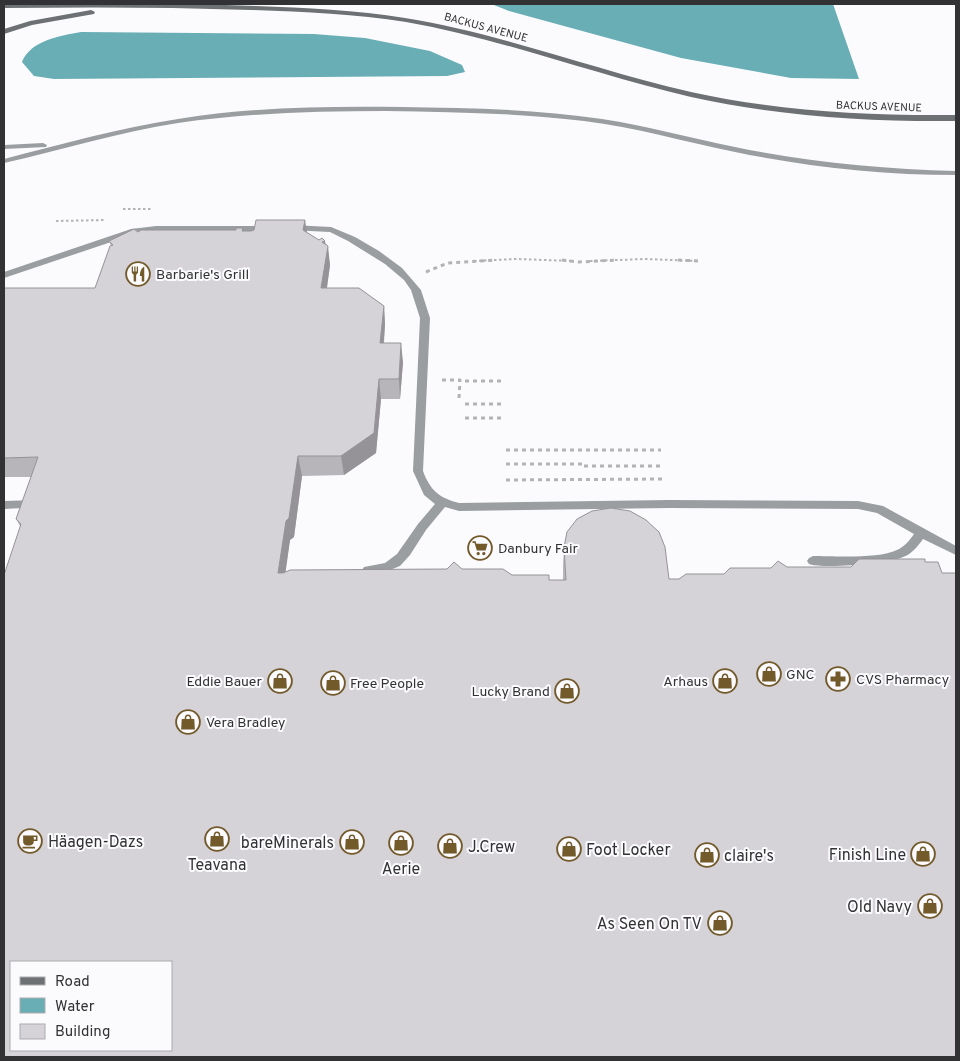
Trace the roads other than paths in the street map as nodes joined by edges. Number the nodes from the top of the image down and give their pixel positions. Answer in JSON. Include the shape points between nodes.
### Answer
{"nodes":[{"id":1,"x":117,"y":4,"type":"edge"},
{"id":2,"x":4,"y":6,"type":"edge"},
{"id":3,"x":126,"y":6,"type":"junction"},
{"id":4,"x":4,"y":32,"type":"edge"},
{"id":5,"x":956,"y":118,"type":"edge"},
{"id":6,"x":80,"y":140,"type":"junction"},
{"id":7,"x":4,"y":147,"type":"edge"},
{"id":8,"x":4,"y":161,"type":"edge"},
{"id":9,"x":956,"y":173,"type":"edge"},
{"id":10,"x":4,"y":275,"type":"edge"},
{"id":11,"x":442,"y":503,"type":"junction"},
{"id":12,"x":38,"y":504,"type":"edge"},
{"id":13,"x":4,"y":505,"type":"edge"},
{"id":14,"x":922,"y":532,"type":"junction"},
{"id":15,"x":956,"y":551,"type":"edge"},
{"id":16,"x":813,"y":561,"type":"dead end"},
{"id":17,"x":353,"y":570,"type":"edge"}],
"edges":[{"from":1,"to":3,"type":"main road"},
{"from":2,"to":3,"type":"main road","name":"BACKUS AVENUE"},
{"from":3,"to":4,"type":"main road","via":[[49,18]]},
{"from":3,"to":5,"type":"main road","name":"BACKUS AVENUE","via":[[378,16],[446,28],[652,85],[736,103],[818,114]]},
{"from":6,"to":7,"type":"lane"},
{"from":6,"to":8,"type":"lane"},
{"from":6,"to":9,"type":"lane","via":[[180,121],[260,112],[469,110],[612,123],[796,160],[860,168]]},
{"from":10,"to":11,"type":"lane","via":[[120,235],[156,229],[309,229],[328,230],[352,238],[400,270],[422,302],[425,318],[418,471],[429,495]]},
{"from":11,"to":14,"type":"lane","via":[[460,507],[858,505],[879,509]]},
{"from":11,"to":17,"type":"lane","via":[[399,561],[382,569]]},
{"from":12,"to":13,"type":"lane"},
{"from":14,"to":15,"type":"lane"},
{"from":14,"to":16,"type":"lane","via":[[899,555]]}]}
